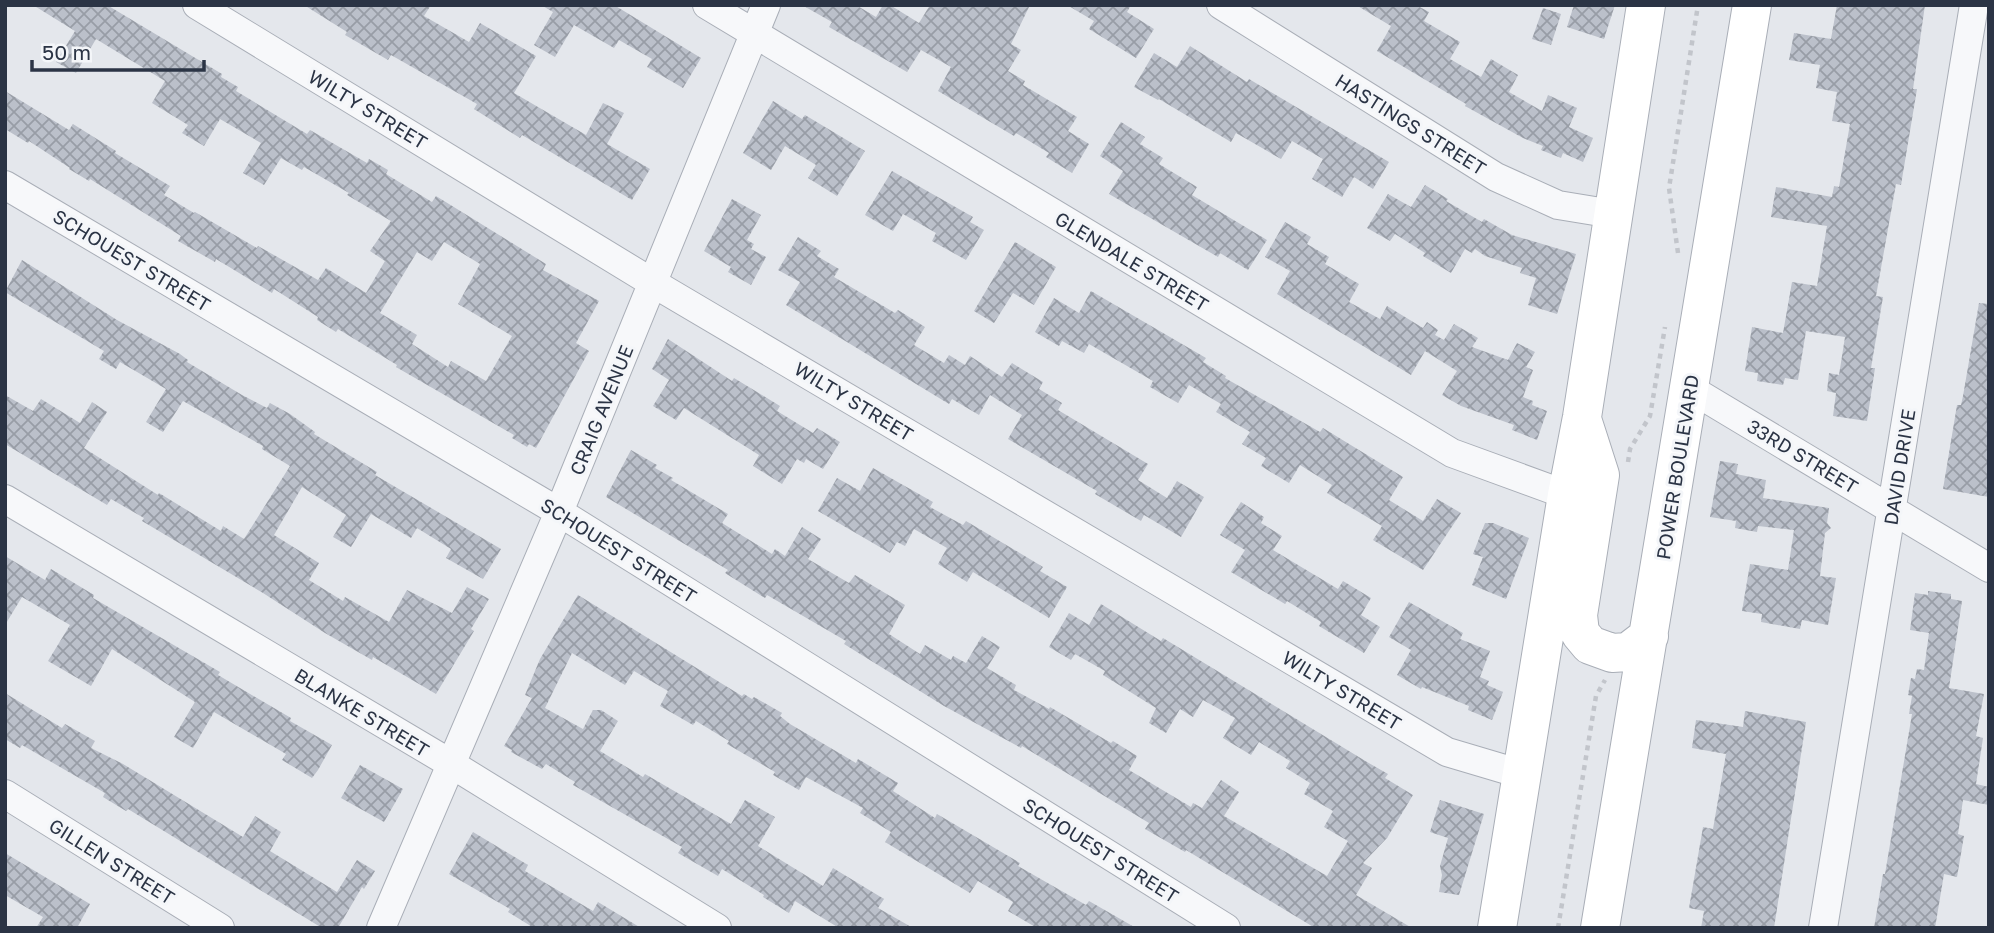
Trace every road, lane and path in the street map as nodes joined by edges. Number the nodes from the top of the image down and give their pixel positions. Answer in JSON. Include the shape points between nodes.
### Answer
{"nodes":[{"id":1,"x":197,"y":5,"type":"edge"},
{"id":2,"x":707,"y":5,"type":"edge"},
{"id":3,"x":766,"y":5,"type":"edge"},
{"id":4,"x":1221,"y":5,"type":"edge"},
{"id":5,"x":1646,"y":5,"type":"edge"},
{"id":6,"x":1698,"y":5,"type":"edge"},
{"id":7,"x":1752,"y":5,"type":"edge"},
{"id":8,"x":1974,"y":5,"type":"edge"},
{"id":9,"x":754,"y":34,"type":"junction"},
{"id":10,"x":5,"y":185,"type":"edge"},
{"id":11,"x":1613,"y":215,"type":"junction"},
{"id":12,"x":1676,"y":264,"type":"dead end"},
{"id":13,"x":653,"y":283,"type":"junction"},
{"id":14,"x":1668,"y":315,"type":"dead end"},
{"id":15,"x":1689,"y":388,"type":"junction"},
{"id":16,"x":1582,"y":417,"type":"junction"},
{"id":17,"x":1626,"y":474,"type":"dead end"},
{"id":18,"x":1567,"y":495,"type":"junction"},
{"id":19,"x":5,"y":499,"type":"edge"},
{"id":20,"x":1892,"y":509,"type":"junction"},
{"id":21,"x":559,"y":512,"type":"junction"},
{"id":22,"x":1989,"y":568,"type":"edge"},
{"id":23,"x":1649,"y":636,"type":"junction"},
{"id":24,"x":1612,"y":653,"type":"junction"},
{"id":25,"x":453,"y":765,"type":"junction"},
{"id":26,"x":1521,"y":774,"type":"junction"},
{"id":27,"x":5,"y":794,"type":"edge"},
{"id":28,"x":220,"y":928,"type":"edge"},
{"id":29,"x":381,"y":928,"type":"edge"},
{"id":30,"x":717,"y":928,"type":"edge"},
{"id":31,"x":1226,"y":928,"type":"edge"},
{"id":32,"x":1497,"y":928,"type":"edge"},
{"id":33,"x":1558,"y":928,"type":"edge"},
{"id":34,"x":1600,"y":928,"type":"edge"},
{"id":35,"x":1823,"y":928,"type":"edge"}],
"edges":[{"from":1,"to":13,"type":"street","name":"WILTY STREET"},
{"from":2,"to":9,"type":"street","name":"GLENDALE STREET"},
{"from":3,"to":9,"type":"street","name":"CRAIG AVENUE"},
{"from":4,"to":11,"type":"street","name":"HASTINGS STREET","via":[[1496,177],[1558,205]]},
{"from":5,"to":11,"type":"main road"},
{"from":6,"to":12,"type":"path","via":[[1669,188]]},
{"from":7,"to":15,"type":"main road","name":"POWER BOULEVARD"},
{"from":8,"to":20,"type":"street","name":"DAVID DRIVE"},
{"from":9,"to":13,"type":"street","name":"CRAIG AVENUE"},
{"from":9,"to":18,"type":"street","name":"GLENDALE STREET","via":[[1452,453]]},
{"from":10,"to":21,"type":"street","name":"SCHOUEST STREET"},
{"from":11,"to":16,"type":"main road"},
{"from":13,"to":21,"type":"street","name":"CRAIG AVENUE"},
{"from":13,"to":26,"type":"street","name":"WILTY STREET","via":[[1447,752]]},
{"from":14,"to":17,"type":"path","via":[[1650,416],[1630,449]]},
{"from":15,"to":20,"type":"street","name":"33RD STREET"},
{"from":15,"to":23,"type":"main road","name":"POWER BOULEVARD"},
{"from":16,"to":18,"type":"main road"},
{"from":16,"to":24,"type":"main road","via":[[1601,475],[1578,615],[1580,633],[1590,645]]},
{"from":18,"to":26,"type":"main road"},
{"from":19,"to":25,"type":"street","name":"BLANKE STREET"},
{"from":20,"to":22,"type":"street","name":"33RD STREET"},
{"from":20,"to":35,"type":"street","name":"DAVID DRIVE"},
{"from":21,"to":25,"type":"street","name":"CRAIG AVENUE"},
{"from":21,"to":31,"type":"street","name":"SCHOUEST STREET"},
{"from":23,"to":24,"type":"main road","via":[[1628,652]]},
{"from":23,"to":34,"type":"main road","name":"POWER BOULEVARD"},
{"from":24,"to":33,"type":"path","via":[[1608,675],[1596,696]]},
{"from":25,"to":29,"type":"street","name":"CRAIG AVENUE"},
{"from":25,"to":30,"type":"street","name":"BLANKE STREET"},
{"from":26,"to":32,"type":"main road"},
{"from":27,"to":28,"type":"street","name":"GILLEN STREET"}]}
